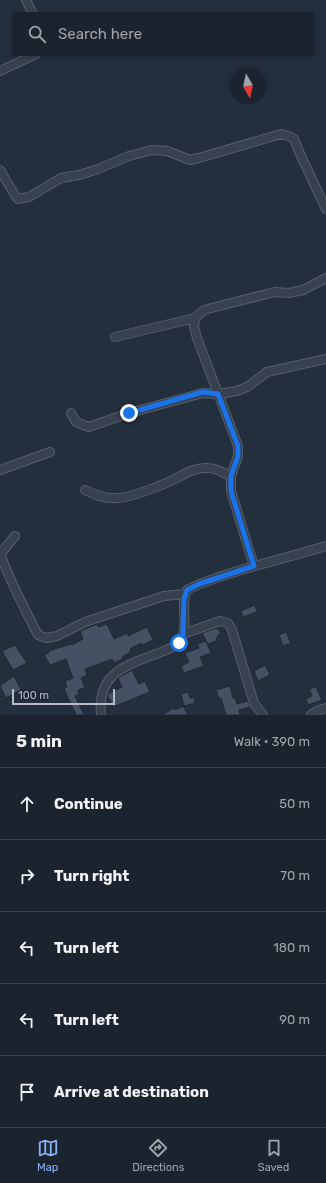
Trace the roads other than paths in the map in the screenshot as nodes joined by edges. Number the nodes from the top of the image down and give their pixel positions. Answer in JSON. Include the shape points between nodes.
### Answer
{"nodes":[{"id":1,"x":26,"y":0,"type":"edge"},
{"id":2,"x":32,"y":12,"type":"edge"},
{"id":3,"x":32,"y":56,"type":"edge"},
{"id":4,"x":0,"y":71,"type":"edge"},
{"id":5,"x":0,"y":170,"type":"edge"},
{"id":6,"x":326,"y":209,"type":"edge"},
{"id":7,"x":326,"y":278,"type":"edge"},
{"id":8,"x":195,"y":318,"type":"junction"},
{"id":9,"x":114,"y":338,"type":"dead end"},
{"id":10,"x":326,"y":359,"type":"edge"},
{"id":11,"x":218,"y":394,"type":"junction"},
{"id":12,"x":71,"y":413,"type":"dead end"},
{"id":13,"x":50,"y":452,"type":"dead end"},
{"id":14,"x":0,"y":470,"type":"edge"},
{"id":15,"x":231,"y":476,"type":"junction"},
{"id":16,"x":85,"y":490,"type":"dead end"},
{"id":17,"x":15,"y":536,"type":"dead end"},
{"id":18,"x":326,"y":546,"type":"edge"},
{"id":19,"x":254,"y":566,"type":"junction"},
{"id":20,"x":185,"y":594,"type":"junction"},
{"id":21,"x":183,"y":634,"type":"junction"},
{"id":22,"x":326,"y":708,"type":"edge"},
{"id":23,"x":101,"y":715,"type":"edge"},
{"id":24,"x":263,"y":715,"type":"edge"},
{"id":25,"x":310,"y":715,"type":"edge"}],
"edges":[{"from":1,"to":2,"type":"street"},
{"from":3,"to":4,"type":"street"},
{"from":5,"to":6,"type":"street","via":[[16,197],[23,199],[61,178],[79,175],[152,150],[167,151],[190,160],[281,134],[294,139]]},
{"from":7,"to":8,"type":"street","via":[[303,290],[275,292],[204,310]]},
{"from":8,"to":9,"type":"street"},
{"from":8,"to":11,"type":"street","via":[[194,327]]},
{"from":10,"to":11,"type":"street","via":[[267,372],[237,391]]},
{"from":11,"to":12,"type":"street","via":[[203,392],[88,427],[76,422]]},
{"from":11,"to":15,"type":"street","via":[[238,446],[238,456]]},
{"from":13,"to":14,"type":"street"},
{"from":15,"to":16,"type":"street","via":[[215,469],[197,469],[135,494],[117,498]]},
{"from":15,"to":19,"type":"street","via":[[231,491]]},
{"from":17,"to":20,"type":"street","via":[[1,556],[38,635],[46,638],[164,596]]},
{"from":18,"to":19,"type":"street"},
{"from":19,"to":20,"type":"street","via":[[199,584],[187,590]]},
{"from":20,"to":21,"type":"street"},
{"from":21,"to":23,"type":"street","via":[[179,643],[121,668],[110,676],[101,698]]},
{"from":21,"to":24,"type":"street","via":[[220,621],[228,624],[254,703]]},
{"from":22,"to":25,"type":"street"}]}
